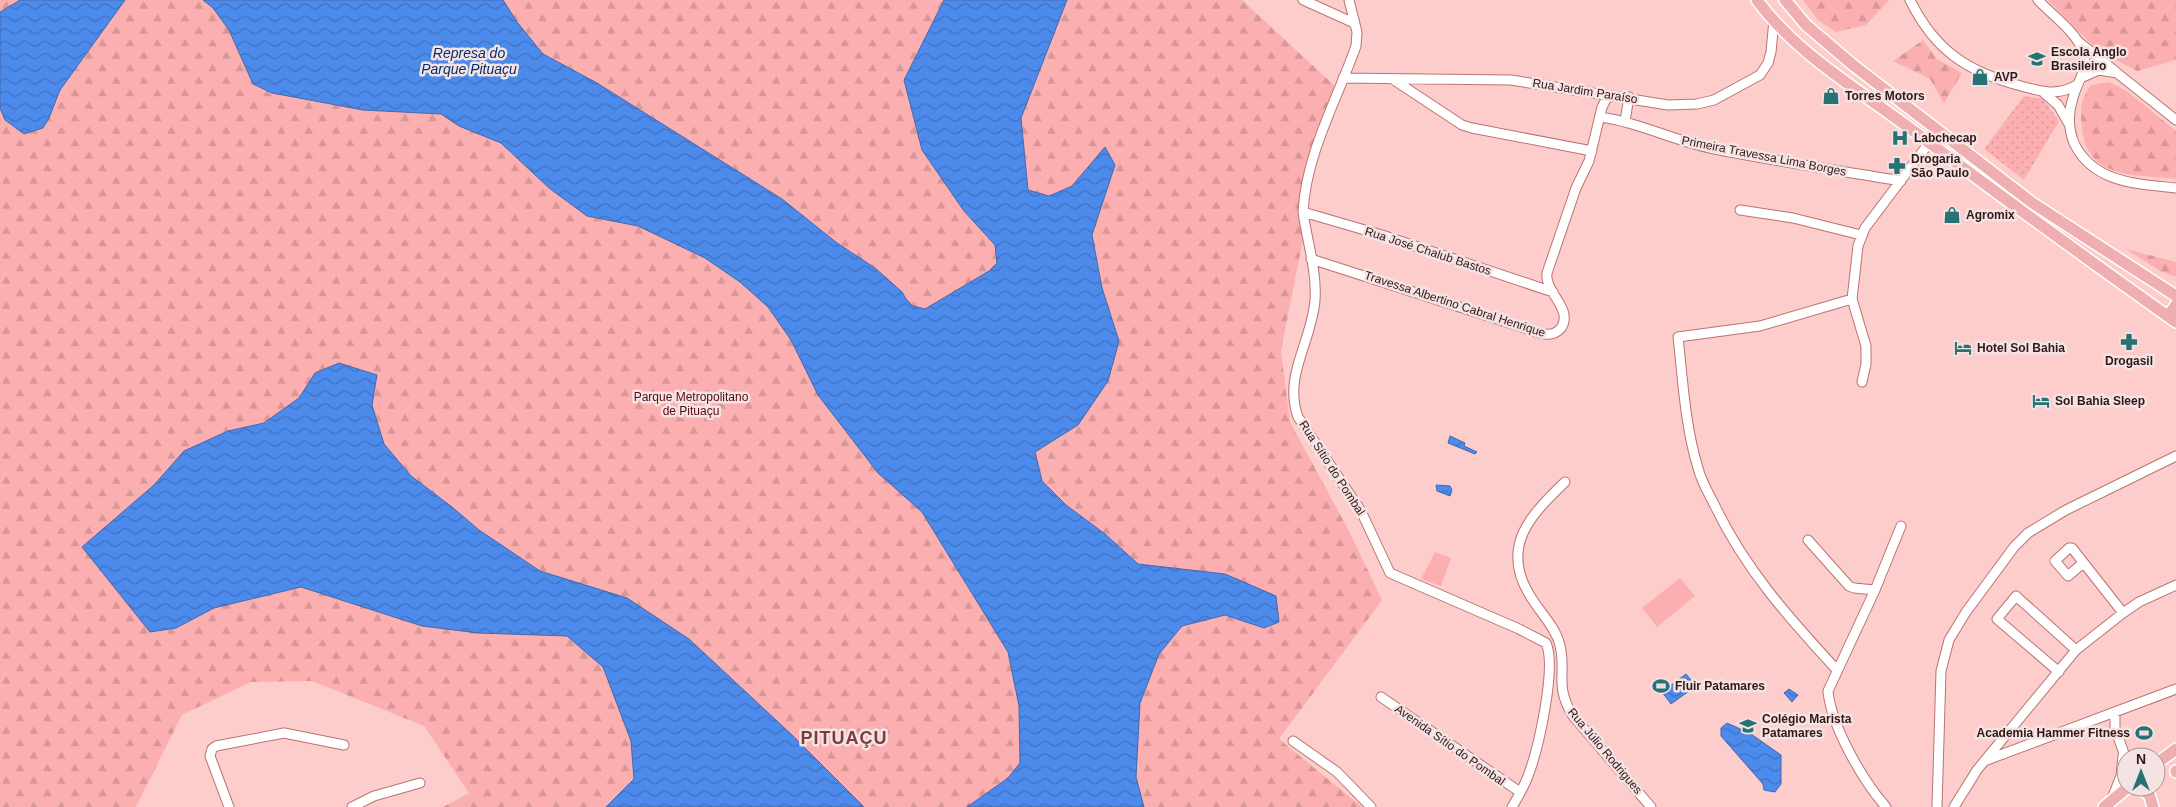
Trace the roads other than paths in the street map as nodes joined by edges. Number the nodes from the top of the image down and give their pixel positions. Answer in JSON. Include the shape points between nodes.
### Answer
{"nodes":[{"id":1,"x":1303,"y":0,"type":"edge"},
{"id":2,"x":1349,"y":0,"type":"edge"},
{"id":3,"x":1757,"y":0,"type":"edge"},
{"id":4,"x":1785,"y":0,"type":"edge"},
{"id":5,"x":1910,"y":0,"type":"edge"},
{"id":6,"x":2038,"y":0,"type":"edge"},
{"id":7,"x":1774,"y":20,"type":"junction"},
{"id":8,"x":1354,"y":23,"type":"junction"},
{"id":9,"x":2078,"y":41,"type":"junction"},
{"id":10,"x":2117,"y":73,"type":"junction"},
{"id":11,"x":2083,"y":77,"type":"junction"},
{"id":12,"x":1343,"y":78,"type":"junction"},
{"id":13,"x":1392,"y":79,"type":"junction"},
{"id":14,"x":2077,"y":85,"type":"junction"},
{"id":15,"x":2042,"y":92,"type":"junction"},
{"id":16,"x":1613,"y":96,"type":"junction"},
{"id":17,"x":1629,"y":98,"type":"junction"},
{"id":18,"x":1600,"y":117,"type":"junction"},
{"id":19,"x":2176,"y":120,"type":"edge"},
{"id":20,"x":1625,"y":121,"type":"junction"},
{"id":21,"x":2069,"y":124,"type":"junction"},
{"id":22,"x":1929,"y":143,"type":"junction"},
{"id":23,"x":1592,"y":151,"type":"junction"},
{"id":24,"x":1901,"y":181,"type":"junction"},
{"id":25,"x":2176,"y":188,"type":"edge"},
{"id":26,"x":1740,"y":210,"type":"dead end"},
{"id":27,"x":1303,"y":212,"type":"junction"},
{"id":28,"x":1861,"y":235,"type":"junction"},
{"id":29,"x":1311,"y":258,"type":"junction"},
{"id":30,"x":2144,"y":274,"type":"junction"},
{"id":31,"x":2176,"y":285,"type":"edge"},
{"id":32,"x":1553,"y":292,"type":"junction"},
{"id":33,"x":2176,"y":296,"type":"edge"},
{"id":34,"x":1852,"y":300,"type":"junction"},
{"id":35,"x":2176,"y":305,"type":"edge"},
{"id":36,"x":2172,"y":319,"type":"edge"},
{"id":37,"x":1862,"y":382,"type":"dead end"},
{"id":38,"x":2176,"y":456,"type":"edge"},
{"id":39,"x":1565,"y":482,"type":"dead end"},
{"id":40,"x":1901,"y":526,"type":"dead end"},
{"id":41,"x":1808,"y":540,"type":"dead end"},
{"id":42,"x":2083,"y":563,"type":"dead end"},
{"id":43,"x":2176,"y":585,"type":"edge"},
{"id":44,"x":1875,"y":590,"type":"junction"},
{"id":45,"x":2123,"y":613,"type":"junction"},
{"id":46,"x":2076,"y":650,"type":"junction"},
{"id":47,"x":1836,"y":669,"type":"junction"},
{"id":48,"x":2059,"y":672,"type":"junction"},
{"id":49,"x":2176,"y":689,"type":"edge"},
{"id":50,"x":1381,"y":697,"type":"dead end"},
{"id":51,"x":2115,"y":712,"type":"junction"},
{"id":52,"x":1293,"y":741,"type":"dead end"},
{"id":53,"x":344,"y":745,"type":"dead end"},
{"id":54,"x":2122,"y":747,"type":"edge"},
{"id":55,"x":1986,"y":760,"type":"junction"},
{"id":56,"x":420,"y":782,"type":"dead end"},
{"id":57,"x":2116,"y":787,"type":"edge"},
{"id":58,"x":1520,"y":792,"type":"junction"},
{"id":59,"x":2108,"y":804,"type":"edge"},
{"id":60,"x":229,"y":807,"type":"edge"},
{"id":61,"x":352,"y":807,"type":"edge"},
{"id":62,"x":1371,"y":807,"type":"edge"},
{"id":63,"x":1512,"y":807,"type":"edge"},
{"id":64,"x":1651,"y":807,"type":"edge"},
{"id":65,"x":1886,"y":807,"type":"edge"},
{"id":66,"x":1937,"y":807,"type":"edge"},
{"id":67,"x":1954,"y":807,"type":"edge"}],
"edges":[{"from":1,"to":8,"type":"street"},
{"from":2,"to":8,"type":"street","name":"Rua Sítio do Pombal"},
{"from":3,"to":7,"type":"main road"},
{"from":4,"to":30,"type":"main road","via":[[1825,43],[1938,131],[2057,221]]},
{"from":5,"to":15,"type":"street","via":[[1928,32],[1949,54],[1986,76]]},
{"from":6,"to":9,"type":"street"},
{"from":7,"to":17,"type":"street","name":"Rua Jardim Paraíso","via":[[1766,68],[1760,76],[1737,90],[1714,100],[1682,106]]},
{"from":7,"to":22,"type":"main road","via":[[1842,78]]},
{"from":8,"to":12,"type":"street","name":"Rua Sítio do Pombal","via":[[1358,38]]},
{"from":9,"to":10,"type":"street"},
{"from":9,"to":11,"type":"street","via":[[2084,60]]},
{"from":10,"to":11,"type":"street","via":[[2099,70]]},
{"from":10,"to":19,"type":"street"},
{"from":11,"to":14,"type":"street"},
{"from":12,"to":13,"type":"street","name":"Rua Jardim Paraíso"},
{"from":12,"to":27,"type":"street","name":"Rua Sítio do Pombal","via":[[1313,160]]},
{"from":13,"to":16,"type":"street","name":"Rua Jardim Paraíso","via":[[1511,80]]},
{"from":13,"to":23,"type":"street","via":[[1462,125]]},
{"from":14,"to":15,"type":"street","via":[[2061,92]]},
{"from":14,"to":21,"type":"street"},
{"from":15,"to":21,"type":"street","via":[[2058,105]]},
{"from":16,"to":17,"type":"street","name":"Rua Jardim Paraíso"},
{"from":16,"to":18,"type":"street","via":[[1604,102]]},
{"from":17,"to":20,"type":"street"},
{"from":18,"to":20,"type":"street","name":"Primeira Travessa Lima Borges"},
{"from":18,"to":23,"type":"street"},
{"from":20,"to":24,"type":"street","name":"Primeira Travessa Lima Borges","via":[[1709,148]]},
{"from":21,"to":25,"type":"street","via":[[2072,138],[2084,159],[2102,174],[2126,182]]},
{"from":22,"to":24,"type":"street"},
{"from":22,"to":36,"type":"main road"},
{"from":23,"to":32,"type":"street","via":[[1547,273],[1546,279]]},
{"from":24,"to":28,"type":"street"},
{"from":26,"to":28,"type":"street","via":[[1793,218]]},
{"from":27,"to":29,"type":"street","name":"Rua Sítio do Pombal"},
{"from":27,"to":32,"type":"street","name":"Rua José Chalub Bastos"},
{"from":28,"to":34,"type":"street"},
{"from":29,"to":32,"type":"street","name":"Travessa Albertino Cabral Henrique","via":[[1547,335],[1559,330],[1563,324],[1563,309]]},
{"from":29,"to":58,"type":"street","name":"Rua Sítio do Pombal","via":[[1315,303],[1293,383],[1294,406],[1361,511],[1386,568],[1398,578],[1540,638],[1549,649],[1546,705],[1531,766]]},
{"from":30,"to":31,"type":"main road"},
{"from":30,"to":33,"type":"main road"},
{"from":34,"to":37,"type":"street","via":[[1866,346]]},
{"from":34,"to":47,"type":"street","via":[[1760,326],[1678,337],[1691,445],[1706,488],[1746,563]]},
{"from":35,"to":36,"type":"main road"},
{"from":38,"to":66,"type":"street","via":[[2066,510],[2028,533],[1966,612],[1949,640],[1943,662]]},
{"from":39,"to":64,"type":"street","name":"Rua Júlio Rodrigues","via":[[1525,526],[1520,540],[1519,569],[1528,593],[1557,635],[1561,693],[1565,704]]},
{"from":40,"to":44,"type":"street"},
{"from":41,"to":44,"type":"street","via":[[1849,586]]},
{"from":42,"to":45,"type":"street"},
{"from":43,"to":45,"type":"street"},
{"from":44,"to":47,"type":"street"},
{"from":45,"to":46,"type":"street"},
{"from":46,"to":48,"type":"street"},
{"from":46,"to":48,"type":"street","via":[[2016,596],[1997,619]]},
{"from":47,"to":65,"type":"street","via":[[1828,691],[1830,706],[1860,771]]},
{"from":48,"to":55,"type":"street"},
{"from":49,"to":51,"type":"street"},
{"from":50,"to":58,"type":"street","name":"Avenida Sítio do Pombal"},
{"from":51,"to":54,"type":"street","via":[[2115,728]]},
{"from":51,"to":55,"type":"street"},
{"from":52,"to":62,"type":"street","via":[[1337,772]]},
{"from":53,"to":60,"type":"street","via":[[284,733],[216,746],[210,756]]},
{"from":55,"to":67,"type":"street"},
{"from":56,"to":61,"type":"street","via":[[374,796]]},
{"from":57,"to":59,"type":"street"},
{"from":58,"to":63,"type":"street","name":"Rua Sítio do Pombal"}]}
